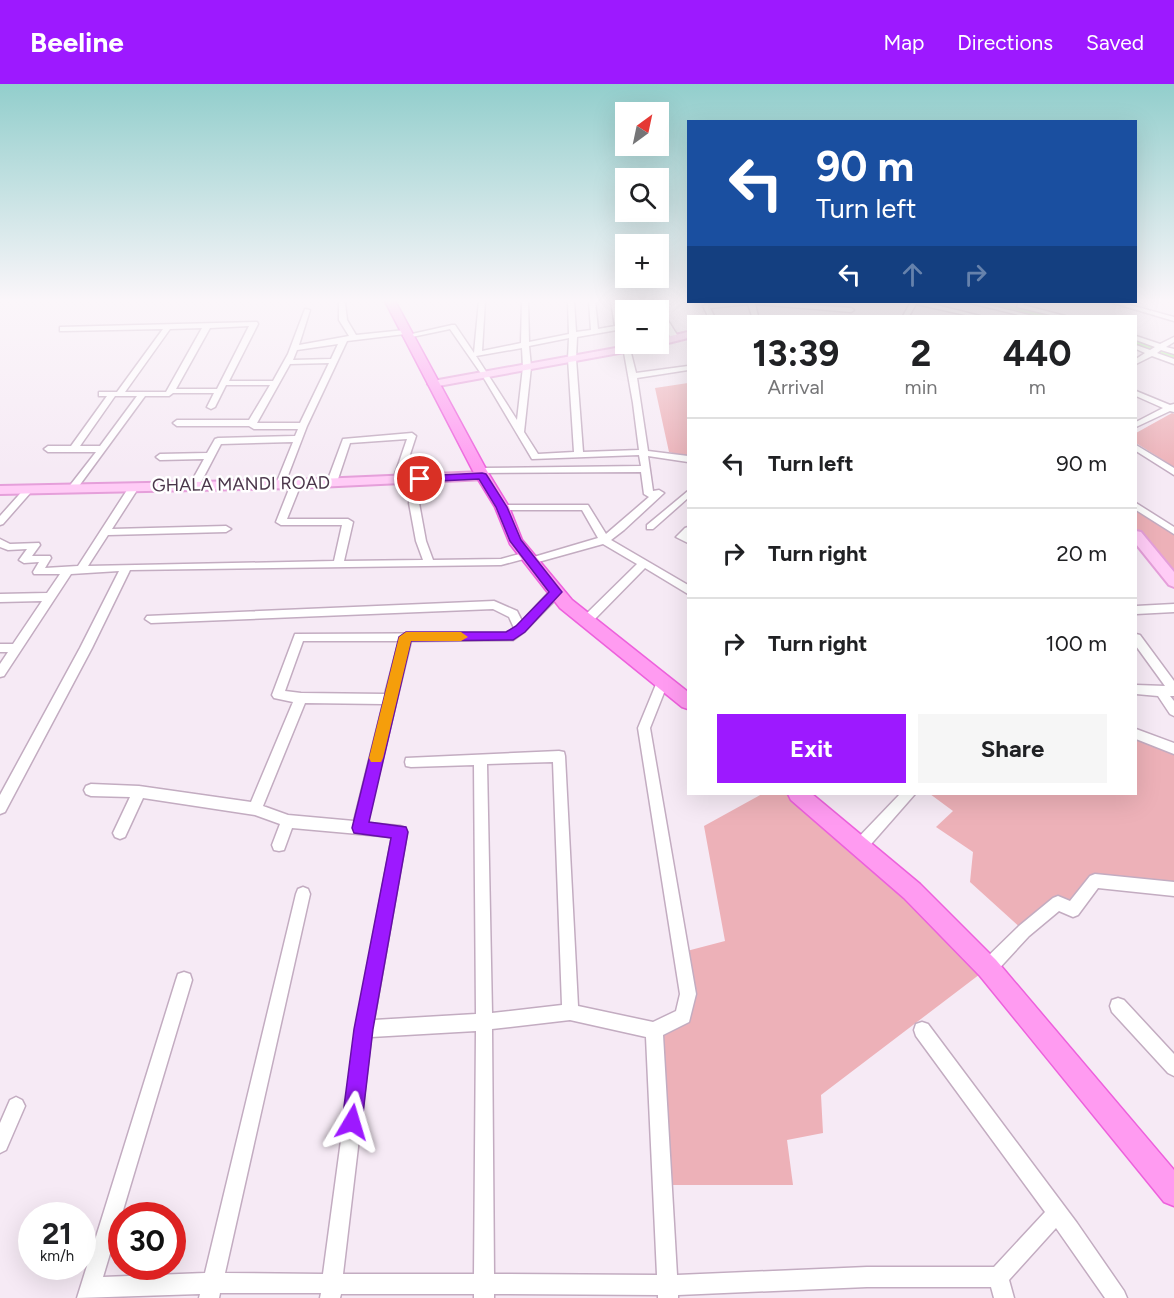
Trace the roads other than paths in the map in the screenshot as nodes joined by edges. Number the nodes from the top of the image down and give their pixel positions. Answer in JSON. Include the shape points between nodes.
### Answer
{"nodes":[{"id":1,"x":144,"y":358,"type":"edge"},
{"id":2,"x":189,"y":358,"type":"edge"},
{"id":3,"x":237,"y":358,"type":"edge"},
{"id":4,"x":289,"y":358,"type":"edge"},
{"id":5,"x":336,"y":358,"type":"edge"},
{"id":6,"x":419,"y":358,"type":"edge"},
{"id":7,"x":476,"y":358,"type":"edge"},
{"id":8,"x":526,"y":358,"type":"edge"},
{"id":9,"x":577,"y":358,"type":"edge"},
{"id":10,"x":630,"y":358,"type":"edge"},
{"id":11,"x":572,"y":359,"type":"junction"},
{"id":12,"x":334,"y":361,"type":"junction"},
{"id":13,"x":287,"y":362,"type":"junction"},
{"id":14,"x":527,"y":367,"type":"junction"},
{"id":15,"x":687,"y":368,"type":"edge"},
{"id":16,"x":486,"y":375,"type":"junction"},
{"id":17,"x":634,"y":376,"type":"junction"},
{"id":18,"x":275,"y":382,"type":"junction"},
{"id":19,"x":433,"y":384,"type":"junction"},
{"id":20,"x":222,"y":387,"type":"junction"},
{"id":21,"x":171,"y":391,"type":"junction"},
{"id":22,"x":1137,"y":393,"type":"edge"},
{"id":23,"x":102,"y":394,"type":"dead end"},
{"id":24,"x":116,"y":394,"type":"junction"},
{"id":25,"x":143,"y":394,"type":"junction"},
{"id":26,"x":211,"y":407,"type":"dead end"},
{"id":27,"x":1173,"y":408,"type":"edge"},
{"id":28,"x":177,"y":423,"type":"dead end"},
{"id":29,"x":252,"y":423,"type":"junction"},
{"id":30,"x":1137,"y":425,"type":"edge"},
{"id":31,"x":303,"y":426,"type":"junction"},
{"id":32,"x":520,"y":432,"type":"junction"},
{"id":33,"x":298,"y":439,"type":"junction"},
{"id":34,"x":48,"y":449,"type":"dead end"},
{"id":35,"x":103,"y":449,"type":"junction"},
{"id":36,"x":1137,"y":449,"type":"edge"},
{"id":37,"x":74,"y":450,"type":"junction"},
{"id":38,"x":642,"y":454,"type":"junction"},
{"id":39,"x":210,"y":456,"type":"junction"},
{"id":40,"x":579,"y":456,"type":"junction"},
{"id":41,"x":160,"y":457,"type":"dead end"},
{"id":42,"x":687,"y":459,"type":"edge"},
{"id":43,"x":645,"y":469,"type":"junction"},
{"id":44,"x":1174,"y":472,"type":"edge"},
{"id":45,"x":481,"y":474,"type":"junction"},
{"id":46,"x":420,"y":479,"type":"junction"},
{"id":47,"x":398,"y":480,"type":"junction"},
{"id":48,"x":332,"y":482,"type":"junction"},
{"id":49,"x":296,"y":483,"type":"junction"},
{"id":50,"x":281,"y":484,"type":"junction"},
{"id":51,"x":194,"y":486,"type":"junction"},
{"id":52,"x":134,"y":487,"type":"junction"},
{"id":53,"x":73,"y":488,"type":"junction"},
{"id":54,"x":29,"y":489,"type":"junction"},
{"id":55,"x":0,"y":490,"type":"edge"},
{"id":56,"x":687,"y":495,"type":"edge"},
{"id":57,"x":502,"y":507,"type":"junction"},
{"id":58,"x":1137,"y":507,"type":"edge"},
{"id":59,"x":0,"y":522,"type":"edge"},
{"id":60,"x":650,"y":528,"type":"dead end"},
{"id":61,"x":226,"y":529,"type":"dead end"},
{"id":62,"x":687,"y":531,"type":"edge"},
{"id":63,"x":1174,"y":531,"type":"edge"},
{"id":64,"x":105,"y":532,"type":"junction"},
{"id":65,"x":1137,"y":535,"type":"edge"},
{"id":66,"x":604,"y":540,"type":"junction"},
{"id":67,"x":687,"y":540,"type":"edge"},
{"id":68,"x":4,"y":544,"type":"edge"},
{"id":69,"x":0,"y":556,"type":"edge"},
{"id":70,"x":529,"y":558,"type":"junction"},
{"id":71,"x":429,"y":563,"type":"junction"},
{"id":72,"x":644,"y":563,"type":"junction"},
{"id":73,"x":338,"y":564,"type":"junction"},
{"id":74,"x":126,"y":567,"type":"junction"},
{"id":75,"x":69,"y":569,"type":"junction"},
{"id":76,"x":81,"y":569,"type":"junction"},
{"id":77,"x":1174,"y":582,"type":"edge"},
{"id":78,"x":687,"y":589,"type":"edge"},
{"id":79,"x":556,"y":592,"type":"junction"},
{"id":80,"x":50,"y":597,"type":"junction"},
{"id":81,"x":0,"y":598,"type":"edge"},
{"id":82,"x":1174,"y":608,"type":"edge"},
{"id":83,"x":1137,"y":610,"type":"edge"},
{"id":84,"x":151,"y":619,"type":"dead end"},
{"id":85,"x":587,"y":620,"type":"junction"},
{"id":86,"x":520,"y":629,"type":"junction"},
{"id":87,"x":406,"y":637,"type":"junction"},
{"id":88,"x":1137,"y":640,"type":"edge"},
{"id":89,"x":0,"y":648,"type":"edge"},
{"id":90,"x":16,"y":648,"type":"junction"},
{"id":91,"x":0,"y":673,"type":"edge"},
{"id":92,"x":663,"y":680,"type":"junction"},
{"id":93,"x":1169,"y":688,"type":"edge"},
{"id":94,"x":1137,"y":690,"type":"edge"},
{"id":95,"x":302,"y":698,"type":"junction"},
{"id":96,"x":390,"y":699,"type":"junction"},
{"id":97,"x":687,"y":701,"type":"edge"},
{"id":98,"x":1174,"y":711,"type":"edge"},
{"id":99,"x":1137,"y":734,"type":"edge"},
{"id":100,"x":1174,"y":749,"type":"edge"},
{"id":101,"x":480,"y":759,"type":"junction"},
{"id":102,"x":411,"y":762,"type":"dead end"},
{"id":103,"x":92,"y":790,"type":"dead end"},
{"id":104,"x":139,"y":792,"type":"junction"},
{"id":105,"x":799,"y":795,"type":"edge"},
{"id":106,"x":907,"y":795,"type":"edge"},
{"id":107,"x":1,"y":805,"type":"edge"},
{"id":108,"x":255,"y":809,"type":"junction"},
{"id":109,"x":288,"y":821,"type":"junction"},
{"id":110,"x":359,"y":828,"type":"junction"},
{"id":111,"x":120,"y":833,"type":"dead end"},
{"id":112,"x":279,"y":845,"type":"dead end"},
{"id":113,"x":860,"y":846,"type":"junction"},
{"id":114,"x":1174,"y":889,"type":"edge"},
{"id":115,"x":303,"y":894,"type":"dead end"},
{"id":116,"x":988,"y":968,"type":"junction"},
{"id":117,"x":184,"y":980,"type":"dead end"},
{"id":118,"x":1118,"y":1006,"type":"dead end"},
{"id":119,"x":570,"y":1012,"type":"junction"},
{"id":120,"x":484,"y":1022,"type":"junction"},
{"id":121,"x":364,"y":1029,"type":"junction"},
{"id":122,"x":654,"y":1030,"type":"junction"},
{"id":123,"x":922,"y":1030,"type":"dead end"},
{"id":124,"x":1174,"y":1067,"type":"edge"},
{"id":125,"x":16,"y":1106,"type":"dead end"},
{"id":126,"x":0,"y":1144,"type":"edge"},
{"id":127,"x":1174,"y":1192,"type":"edge"},
{"id":128,"x":1057,"y":1213,"type":"junction"},
{"id":129,"x":998,"y":1277,"type":"junction"},
{"id":130,"x":211,"y":1291,"type":"edge"},
{"id":131,"x":331,"y":1291,"type":"edge"},
{"id":132,"x":484,"y":1291,"type":"edge"},
{"id":133,"x":667,"y":1292,"type":"edge"},
{"id":134,"x":88,"y":1293,"type":"edge"},
{"id":135,"x":1004,"y":1298,"type":"edge"},
{"id":136,"x":1117,"y":1298,"type":"edge"}],
"edges":[{"from":1,"to":24,"type":"street"},
{"from":2,"to":21,"type":"street"},
{"from":3,"to":20,"type":"street"},
{"from":4,"to":13,"type":"street"},
{"from":5,"to":12,"type":"street"},
{"from":6,"to":19,"type":"main road"},
{"from":7,"to":16,"type":"street"},
{"from":8,"to":14,"type":"street"},
{"from":9,"to":11,"type":"street"},
{"from":10,"to":17,"type":"street"},
{"from":11,"to":14,"type":"street"},
{"from":11,"to":40,"type":"street"},
{"from":12,"to":13,"type":"street"},
{"from":12,"to":31,"type":"street"},
{"from":13,"to":18,"type":"street"},
{"from":14,"to":16,"type":"street"},
{"from":14,"to":32,"type":"street"},
{"from":15,"to":17,"type":"street"},
{"from":16,"to":19,"type":"street"},
{"from":16,"to":32,"type":"street"},
{"from":17,"to":38,"type":"street"},
{"from":18,"to":20,"type":"street"},
{"from":18,"to":29,"type":"street"},
{"from":19,"to":45,"type":"main road"},
{"from":20,"to":21,"type":"street"},
{"from":20,"to":26,"type":"street"},
{"from":21,"to":25,"type":"street"},
{"from":22,"to":27,"type":"street"},
{"from":23,"to":24,"type":"street"},
{"from":24,"to":25,"type":"street"},
{"from":24,"to":37,"type":"street"},
{"from":25,"to":35,"type":"street"},
{"from":27,"to":30,"type":"street"},
{"from":28,"to":29,"type":"street"},
{"from":29,"to":31,"type":"street"},
{"from":31,"to":33,"type":"street"},
{"from":32,"to":40,"type":"street","via":[[535,457]]},
{"from":33,"to":39,"type":"street","via":[[218,441]]},
{"from":33,"to":50,"type":"street"},
{"from":34,"to":37,"type":"street"},
{"from":35,"to":37,"type":"street"},
{"from":35,"to":53,"type":"street"},
{"from":36,"to":44,"type":"street"},
{"from":38,"to":40,"type":"street"},
{"from":38,"to":42,"type":"street","via":[[671,454]]},
{"from":38,"to":43,"type":"street"},
{"from":39,"to":41,"type":"street"},
{"from":39,"to":51,"type":"street"},
{"from":43,"to":45,"type":"street"},
{"from":43,"to":66,"type":"street","via":[[649,494],[659,493]]},
{"from":45,"to":46,"type":"street","name":"GHALA MANDI ROAD"},
{"from":45,"to":57,"type":"main road"},
{"from":46,"to":47,"type":"street","name":"GHALA MANDI ROAD"},
{"from":46,"to":71,"type":"street","via":[[414,503]]},
{"from":47,"to":48,"type":"street","name":"GHALA MANDI ROAD"},
{"from":47,"to":48,"type":"street","via":[[412,436],[346,441]]},
{"from":48,"to":49,"type":"street","name":"GHALA MANDI ROAD"},
{"from":49,"to":50,"type":"street","name":"GHALA MANDI ROAD"},
{"from":49,"to":73,"type":"street","via":[[281,522],[348,522]]},
{"from":50,"to":51,"type":"street","name":"GHALA MANDI ROAD"},
{"from":51,"to":52,"type":"street","name":"GHALA MANDI ROAD"},
{"from":52,"to":53,"type":"street","name":"GHALA MANDI ROAD"},
{"from":52,"to":64,"type":"street"},
{"from":53,"to":54,"type":"street","name":"GHALA MANDI ROAD"},
{"from":54,"to":55,"type":"street","name":"GHALA MANDI ROAD"},
{"from":54,"to":59,"type":"street"},
{"from":56,"to":60,"type":"street"},
{"from":57,"to":66,"type":"street","via":[[585,507]]},
{"from":57,"to":70,"type":"main road","via":[[516,541]]},
{"from":58,"to":63,"type":"street"},
{"from":61,"to":64,"type":"street"},
{"from":62,"to":67,"type":"street","via":[[681,537]]},
{"from":64,"to":76,"type":"street"},
{"from":65,"to":77,"type":"street"},
{"from":66,"to":70,"type":"street"},
{"from":66,"to":72,"type":"street"},
{"from":68,"to":69,"type":"street"},
{"from":68,"to":75,"type":"street","via":[[35,545],[24,560],[46,558],[38,572]]},
{"from":70,"to":71,"type":"street"},
{"from":70,"to":79,"type":"main road"},
{"from":71,"to":73,"type":"street"},
{"from":72,"to":78,"type":"street"},
{"from":72,"to":85,"type":"street"},
{"from":73,"to":74,"type":"street"},
{"from":74,"to":76,"type":"street"},
{"from":74,"to":107,"type":"street"},
{"from":75,"to":76,"type":"street"},
{"from":75,"to":80,"type":"street"},
{"from":79,"to":85,"type":"main road"},
{"from":79,"to":86,"type":"street"},
{"from":80,"to":81,"type":"street"},
{"from":80,"to":90,"type":"street"},
{"from":82,"to":83,"type":"street"},
{"from":84,"to":86,"type":"street","via":[[494,605],[513,614]]},
{"from":85,"to":92,"type":"main road"},
{"from":86,"to":87,"type":"street","via":[[508,637]]},
{"from":87,"to":95,"type":"street","via":[[298,637],[278,695]]},
{"from":87,"to":96,"type":"street"},
{"from":88,"to":93,"type":"street"},
{"from":89,"to":90,"type":"street"},
{"from":90,"to":91,"type":"street"},
{"from":92,"to":97,"type":"main road"},
{"from":92,"to":122,"type":"street","via":[[645,728],[688,994],[683,1016]]},
{"from":93,"to":94,"type":"street"},
{"from":93,"to":98,"type":"street"},
{"from":95,"to":96,"type":"street"},
{"from":95,"to":108,"type":"street"},
{"from":96,"to":110,"type":"street"},
{"from":99,"to":100,"type":"street"},
{"from":101,"to":102,"type":"street"},
{"from":101,"to":119,"type":"street","via":[[559,756]]},
{"from":101,"to":120,"type":"street"},
{"from":103,"to":104,"type":"street"},
{"from":104,"to":108,"type":"street"},
{"from":104,"to":111,"type":"street"},
{"from":105,"to":113,"type":"main road"},
{"from":106,"to":113,"type":"street"},
{"from":108,"to":109,"type":"street"},
{"from":109,"to":110,"type":"street"},
{"from":109,"to":112,"type":"street"},
{"from":110,"to":121,"type":"street","via":[[400,832]]},
{"from":113,"to":116,"type":"main road","via":[[912,891]]},
{"from":114,"to":116,"type":"street","via":[[1095,881],[1073,910],[1058,903]]},
{"from":115,"to":130,"type":"street"},
{"from":116,"to":127,"type":"main road"},
{"from":117,"to":134,"type":"street"},
{"from":118,"to":124,"type":"street"},
{"from":119,"to":120,"type":"street"},
{"from":119,"to":122,"type":"street"},
{"from":120,"to":121,"type":"street"},
{"from":120,"to":132,"type":"street"},
{"from":121,"to":131,"type":"street"},
{"from":122,"to":133,"type":"street"},
{"from":123,"to":128,"type":"street"},
{"from":125,"to":126,"type":"street"},
{"from":128,"to":129,"type":"street"},
{"from":128,"to":136,"type":"street"},
{"from":129,"to":133,"type":"street","via":[[867,1278]]},
{"from":129,"to":135,"type":"street"},
{"from":130,"to":131,"type":"street"},
{"from":130,"to":134,"type":"street"},
{"from":131,"to":132,"type":"street"},
{"from":132,"to":133,"type":"street"}]}
